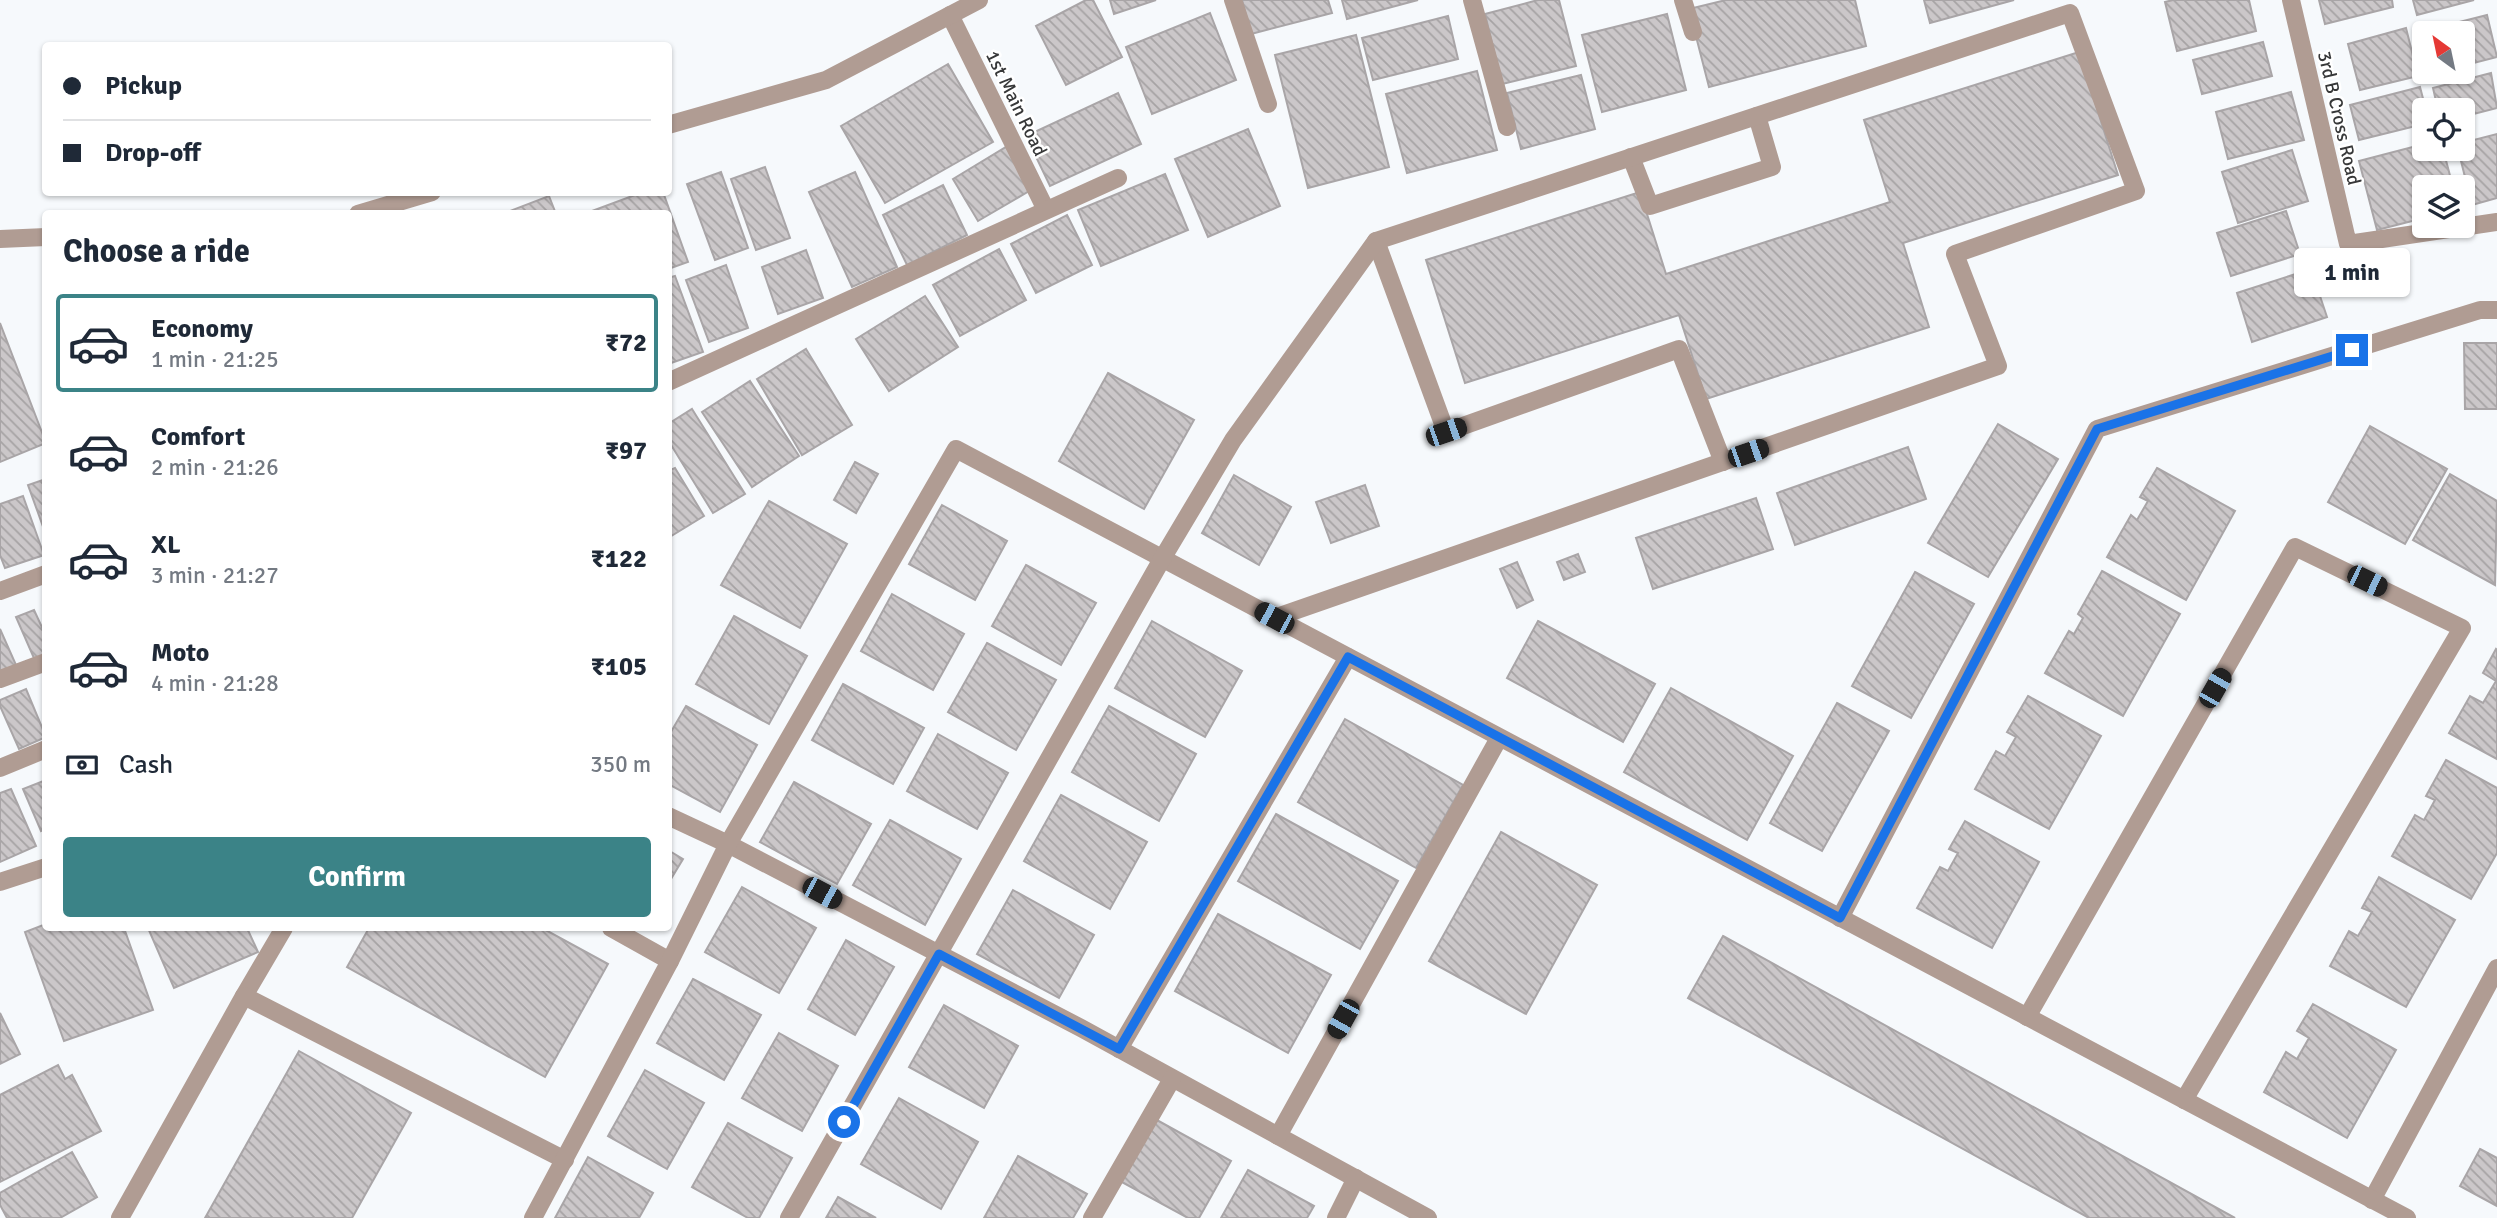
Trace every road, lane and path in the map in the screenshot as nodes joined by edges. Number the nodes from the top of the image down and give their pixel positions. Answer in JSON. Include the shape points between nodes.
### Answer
{"nodes":[{"id":1,"x":979,"y":0,"type":"edge"},
{"id":2,"x":1233,"y":0,"type":"edge"},
{"id":3,"x":1472,"y":0,"type":"edge"},
{"id":4,"x":1683,"y":0,"type":"edge"},
{"id":5,"x":2291,"y":0,"type":"edge"},
{"id":6,"x":950,"y":15,"type":"junction"},
{"id":7,"x":1693,"y":32,"type":"dead end"},
{"id":8,"x":1268,"y":104,"type":"dead end"},
{"id":9,"x":1757,"y":116,"type":"junction"},
{"id":10,"x":672,"y":124,"type":"edge"},
{"id":11,"x":1507,"y":127,"type":"dead end"},
{"id":12,"x":1631,"y":157,"type":"junction"},
{"id":13,"x":1118,"y":178,"type":"dead end"},
{"id":14,"x":419,"y":196,"type":"edge"},
{"id":15,"x":372,"y":210,"type":"edge"},
{"id":16,"x":1046,"y":210,"type":"junction"},
{"id":17,"x":2497,"y":222,"type":"edge"},
{"id":18,"x":42,"y":237,"type":"edge"},
{"id":19,"x":0,"y":239,"type":"edge"},
{"id":20,"x":1376,"y":241,"type":"junction"},
{"id":21,"x":2497,"y":310,"type":"edge"},
{"id":22,"x":672,"y":380,"type":"edge"},
{"id":23,"x":1723,"y":462,"type":"junction"},
{"id":24,"x":1162,"y":559,"type":"junction"},
{"id":25,"x":42,"y":575,"type":"edge"},
{"id":26,"x":0,"y":591,"type":"edge"},
{"id":27,"x":1274,"y":618,"type":"junction"},
{"id":28,"x":1348,"y":657,"type":"junction"},
{"id":29,"x":42,"y":663,"type":"edge"},
{"id":30,"x":0,"y":679,"type":"edge"},
{"id":31,"x":1499,"y":738,"type":"junction"},
{"id":32,"x":42,"y":751,"type":"edge"},
{"id":33,"x":0,"y":768,"type":"edge"},
{"id":34,"x":672,"y":818,"type":"edge"},
{"id":35,"x":728,"y":844,"type":"junction"},
{"id":36,"x":42,"y":868,"type":"edge"},
{"id":37,"x":0,"y":882,"type":"edge"},
{"id":38,"x":1840,"y":918,"type":"junction"},
{"id":39,"x":282,"y":931,"type":"edge"},
{"id":40,"x":616,"y":931,"type":"edge"},
{"id":41,"x":939,"y":954,"type":"junction"},
{"id":42,"x":670,"y":961,"type":"junction"},
{"id":43,"x":2497,"y":968,"type":"edge"},
{"id":44,"x":244,"y":996,"type":"junction"},
{"id":45,"x":2027,"y":1017,"type":"junction"},
{"id":46,"x":1119,"y":1049,"type":"junction"},
{"id":47,"x":1172,"y":1079,"type":"junction"},
{"id":48,"x":2184,"y":1100,"type":"junction"},
{"id":49,"x":1278,"y":1136,"type":"junction"},
{"id":50,"x":565,"y":1160,"type":"junction"},
{"id":51,"x":1356,"y":1178,"type":"junction"},
{"id":52,"x":2372,"y":1200,"type":"junction"},
{"id":53,"x":120,"y":1218,"type":"edge"},
{"id":54,"x":533,"y":1218,"type":"edge"},
{"id":55,"x":789,"y":1218,"type":"edge"},
{"id":56,"x":1092,"y":1218,"type":"edge"},
{"id":57,"x":1336,"y":1218,"type":"edge"},
{"id":58,"x":1428,"y":1218,"type":"edge"},
{"id":59,"x":2407,"y":1218,"type":"edge"}],
"edges":[{"from":1,"to":6,"type":"street"},
{"from":2,"to":8,"type":"street"},
{"from":3,"to":11,"type":"street"},
{"from":4,"to":7,"type":"street"},
{"from":5,"to":17,"type":"street","name":"3rd B Cross Road","via":[[2347,244]]},
{"from":6,"to":10,"type":"street","via":[[826,80]]},
{"from":6,"to":16,"type":"street","name":"1st Main Road"},
{"from":9,"to":12,"type":"street"},
{"from":9,"to":12,"type":"street","via":[[1772,167],[1650,206]]},
{"from":9,"to":23,"type":"street","via":[[2070,13],[2136,191],[1955,254],[1998,366]]},
{"from":12,"to":20,"type":"street"},
{"from":13,"to":16,"type":"street"},
{"from":14,"to":15,"type":"street"},
{"from":16,"to":22,"type":"street"},
{"from":18,"to":19,"type":"street"},
{"from":20,"to":23,"type":"street","via":[[1446,432],[1679,349]]},
{"from":20,"to":24,"type":"street","via":[[1233,440]]},
{"from":21,"to":38,"type":"street","via":[[2480,310],[2097,429]]},
{"from":23,"to":27,"type":"street"},
{"from":24,"to":27,"type":"street"},
{"from":24,"to":35,"type":"street","via":[[956,449]]},
{"from":24,"to":41,"type":"street"},
{"from":25,"to":26,"type":"street"},
{"from":27,"to":28,"type":"street"},
{"from":28,"to":31,"type":"street"},
{"from":28,"to":46,"type":"street"},
{"from":29,"to":30,"type":"street"},
{"from":31,"to":38,"type":"street"},
{"from":31,"to":49,"type":"street"},
{"from":32,"to":33,"type":"street"},
{"from":34,"to":35,"type":"street"},
{"from":35,"to":41,"type":"street"},
{"from":35,"to":42,"type":"street"},
{"from":36,"to":37,"type":"street"},
{"from":38,"to":45,"type":"street"},
{"from":39,"to":44,"type":"street"},
{"from":40,"to":42,"type":"street"},
{"from":41,"to":46,"type":"street"},
{"from":41,"to":55,"type":"street"},
{"from":42,"to":50,"type":"street"},
{"from":43,"to":52,"type":"street"},
{"from":44,"to":50,"type":"street"},
{"from":44,"to":53,"type":"street"},
{"from":45,"to":48,"type":"street"},
{"from":45,"to":48,"type":"street","via":[[2295,547],[2462,628]]},
{"from":46,"to":47,"type":"street"},
{"from":47,"to":49,"type":"street"},
{"from":47,"to":56,"type":"street"},
{"from":48,"to":52,"type":"street"},
{"from":49,"to":51,"type":"street"},
{"from":50,"to":54,"type":"street"},
{"from":51,"to":57,"type":"street"},
{"from":51,"to":58,"type":"street"},
{"from":52,"to":59,"type":"street"}]}
